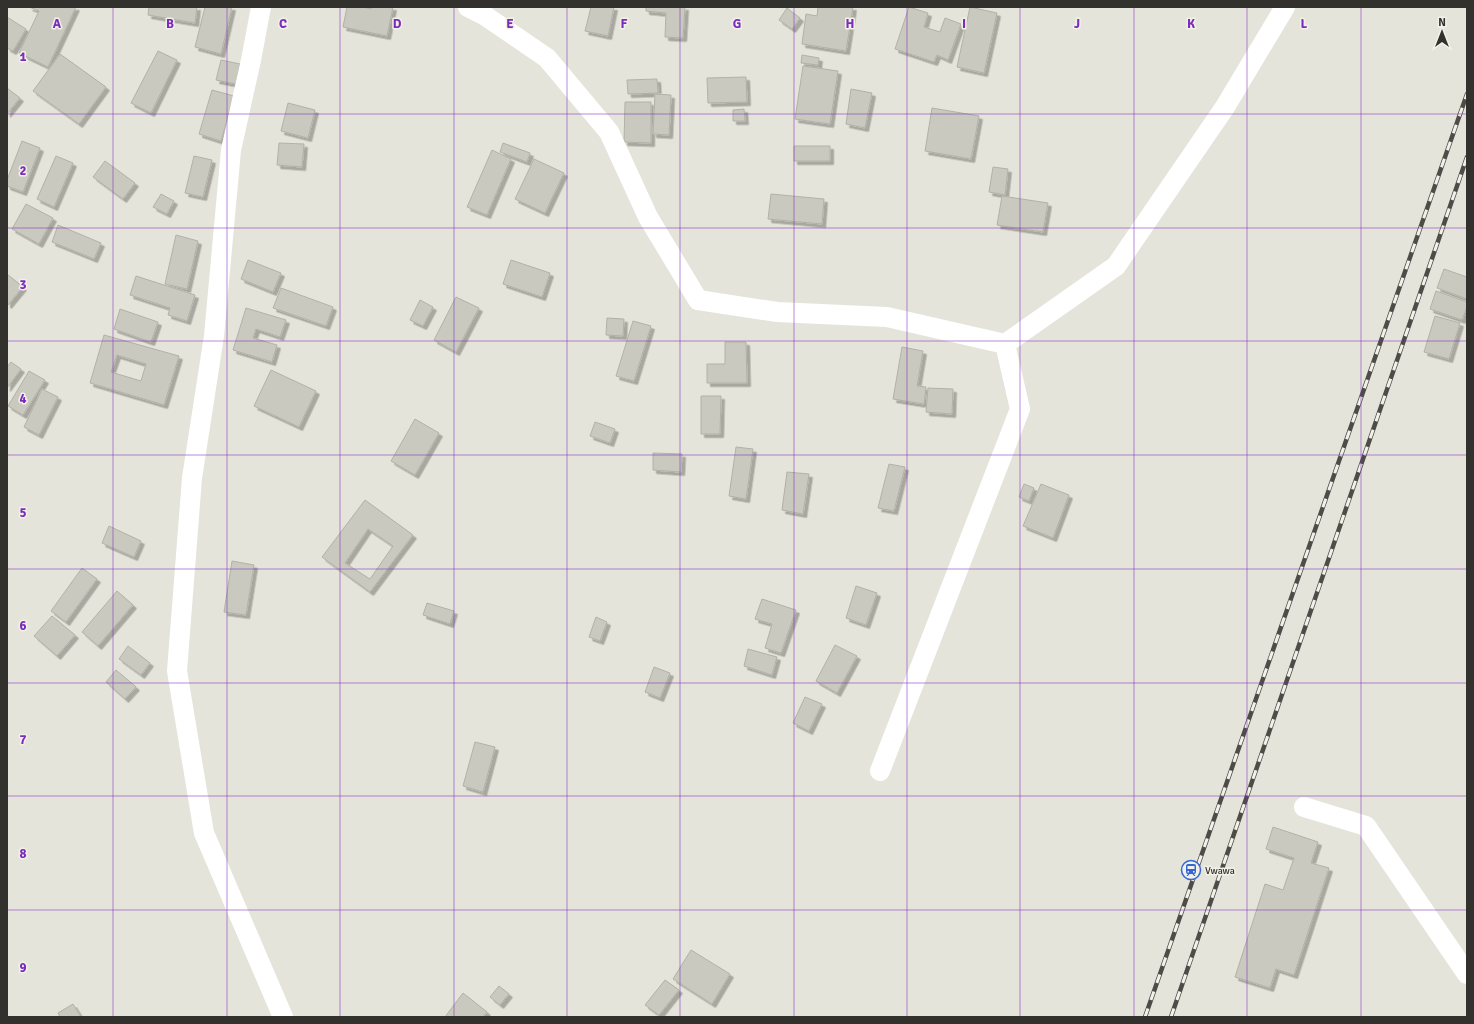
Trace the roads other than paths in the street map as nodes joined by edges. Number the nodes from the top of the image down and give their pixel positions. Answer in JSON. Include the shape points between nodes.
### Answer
{"nodes":[{"id":1,"x":261,"y":7,"type":"edge"},
{"id":2,"x":468,"y":7,"type":"edge"},
{"id":3,"x":1285,"y":7,"type":"edge"},
{"id":4,"x":1005,"y":344,"type":"junction"},
{"id":5,"x":880,"y":772,"type":"dead end"},
{"id":6,"x":1304,"y":807,"type":"dead end"},
{"id":7,"x":1467,"y":974,"type":"edge"},
{"id":8,"x":283,"y":1017,"type":"edge"}],
"edges":[{"from":1,"to":8,"type":"street","via":[[232,150],[214,336],[192,478],[177,671],[204,833]]},
{"from":2,"to":4,"type":"street","via":[[548,58],[609,132],[648,217],[698,300],[777,312],[887,318]]},
{"from":3,"to":4,"type":"street","via":[[1225,108],[1116,266]]},
{"from":4,"to":5,"type":"street","via":[[1020,409]]},
{"from":6,"to":7,"type":"street","via":[[1366,826]]}]}
